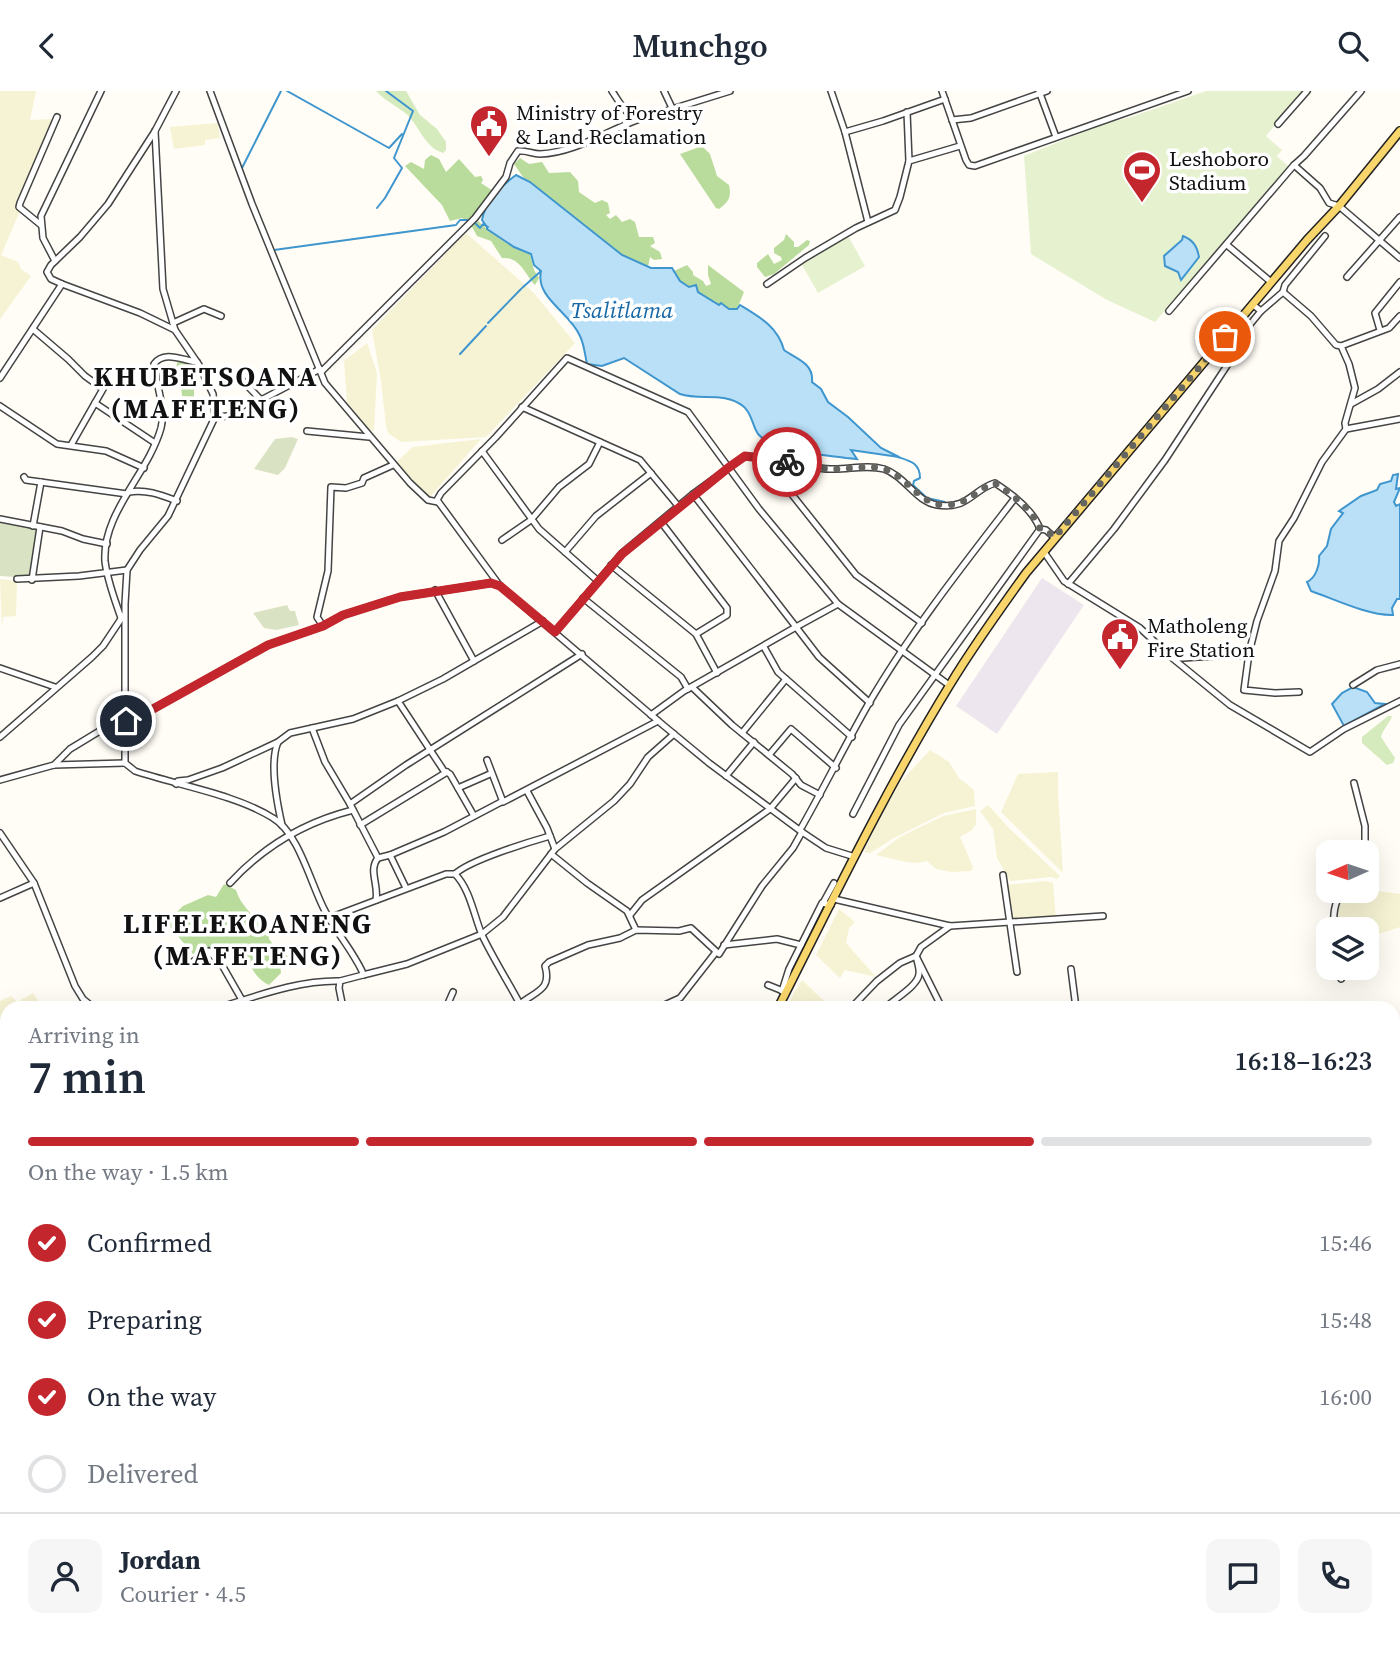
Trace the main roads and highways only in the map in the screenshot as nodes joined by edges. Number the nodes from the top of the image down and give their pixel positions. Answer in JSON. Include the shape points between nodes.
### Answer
{"nodes":[{"id":1,"x":1400,"y":131,"type":"edge"},
{"id":2,"x":780,"y":1001,"type":"edge"}],
"edges":[{"from":1,"to":2,"type":"main road","via":[[1055,537],[998,611],[908,757]]}]}
